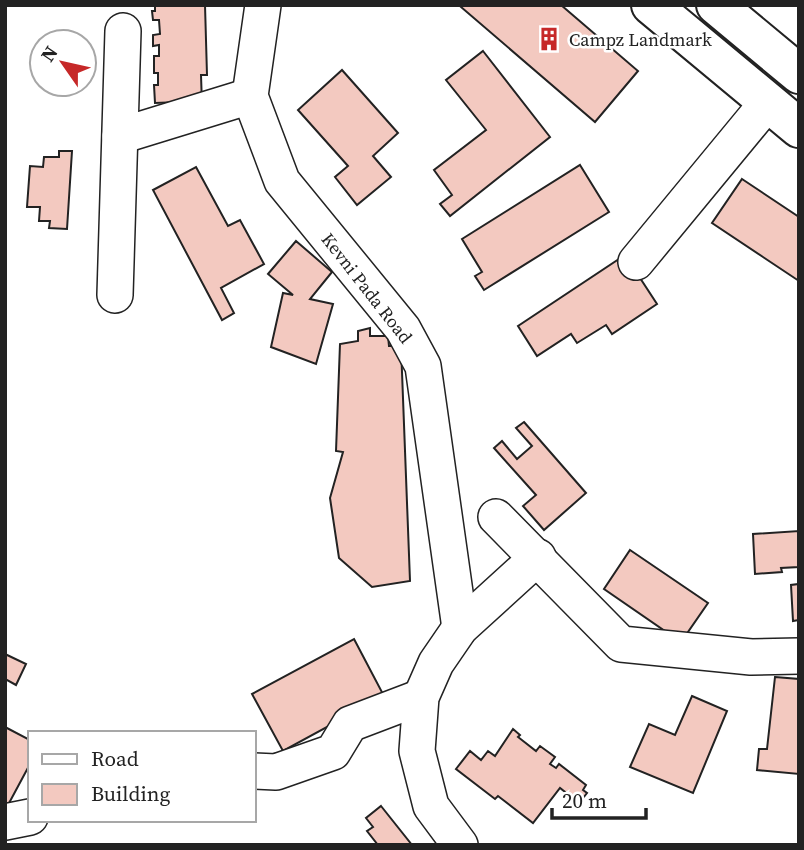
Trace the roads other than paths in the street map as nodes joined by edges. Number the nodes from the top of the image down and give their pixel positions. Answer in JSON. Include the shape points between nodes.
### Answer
{"nodes":[{"id":1,"x":263,"y":5,"type":"edge"},
{"id":2,"x":651,"y":5,"type":"edge"},
{"id":3,"x":716,"y":5,"type":"edge"},
{"id":4,"x":123,"y":32,"type":"dead end"},
{"id":5,"x":799,"y":74,"type":"edge"},
{"id":6,"x":250,"y":96,"type":"junction"},
{"id":7,"x":768,"y":102,"type":"junction"},
{"id":8,"x":799,"y":128,"type":"edge"},
{"id":9,"x":120,"y":136,"type":"junction"},
{"id":10,"x":636,"y":262,"type":"dead end"},
{"id":11,"x":115,"y":295,"type":"dead end"},
{"id":12,"x":496,"y":517,"type":"dead end"},
{"id":13,"x":538,"y":557,"type":"junction"},
{"id":14,"x":460,"y":628,"type":"junction"},
{"id":15,"x":799,"y":656,"type":"edge"},
{"id":16,"x":421,"y":697,"type":"junction"},
{"id":17,"x":265,"y":771,"type":"edge"},
{"id":18,"x":28,"y":817,"type":"edge"},
{"id":19,"x":5,"y":822,"type":"edge"},
{"id":20,"x":460,"y":845,"type":"edge"}],
"edges":[{"from":1,"to":6,"type":"street","name":"Kevni Pada Road"},
{"from":2,"to":7,"type":"main road"},
{"from":3,"to":5,"type":"main road"},
{"from":4,"to":9,"type":"street"},
{"from":6,"to":9,"type":"street"},
{"from":6,"to":14,"type":"street","name":"Kevni Pada Road","via":[[282,181],[403,329],[423,366]]},
{"from":7,"to":8,"type":"main road"},
{"from":7,"to":10,"type":"street"},
{"from":9,"to":11,"type":"street"},
{"from":12,"to":13,"type":"street"},
{"from":13,"to":14,"type":"street"},
{"from":13,"to":15,"type":"street","via":[[621,644],[751,657]]},
{"from":14,"to":16,"type":"street","via":[[436,663]]},
{"from":16,"to":17,"type":"street","via":[[350,724],[333,752]]},
{"from":16,"to":20,"type":"street","via":[[417,751],[431,806]]},
{"from":18,"to":19,"type":"street"}]}
